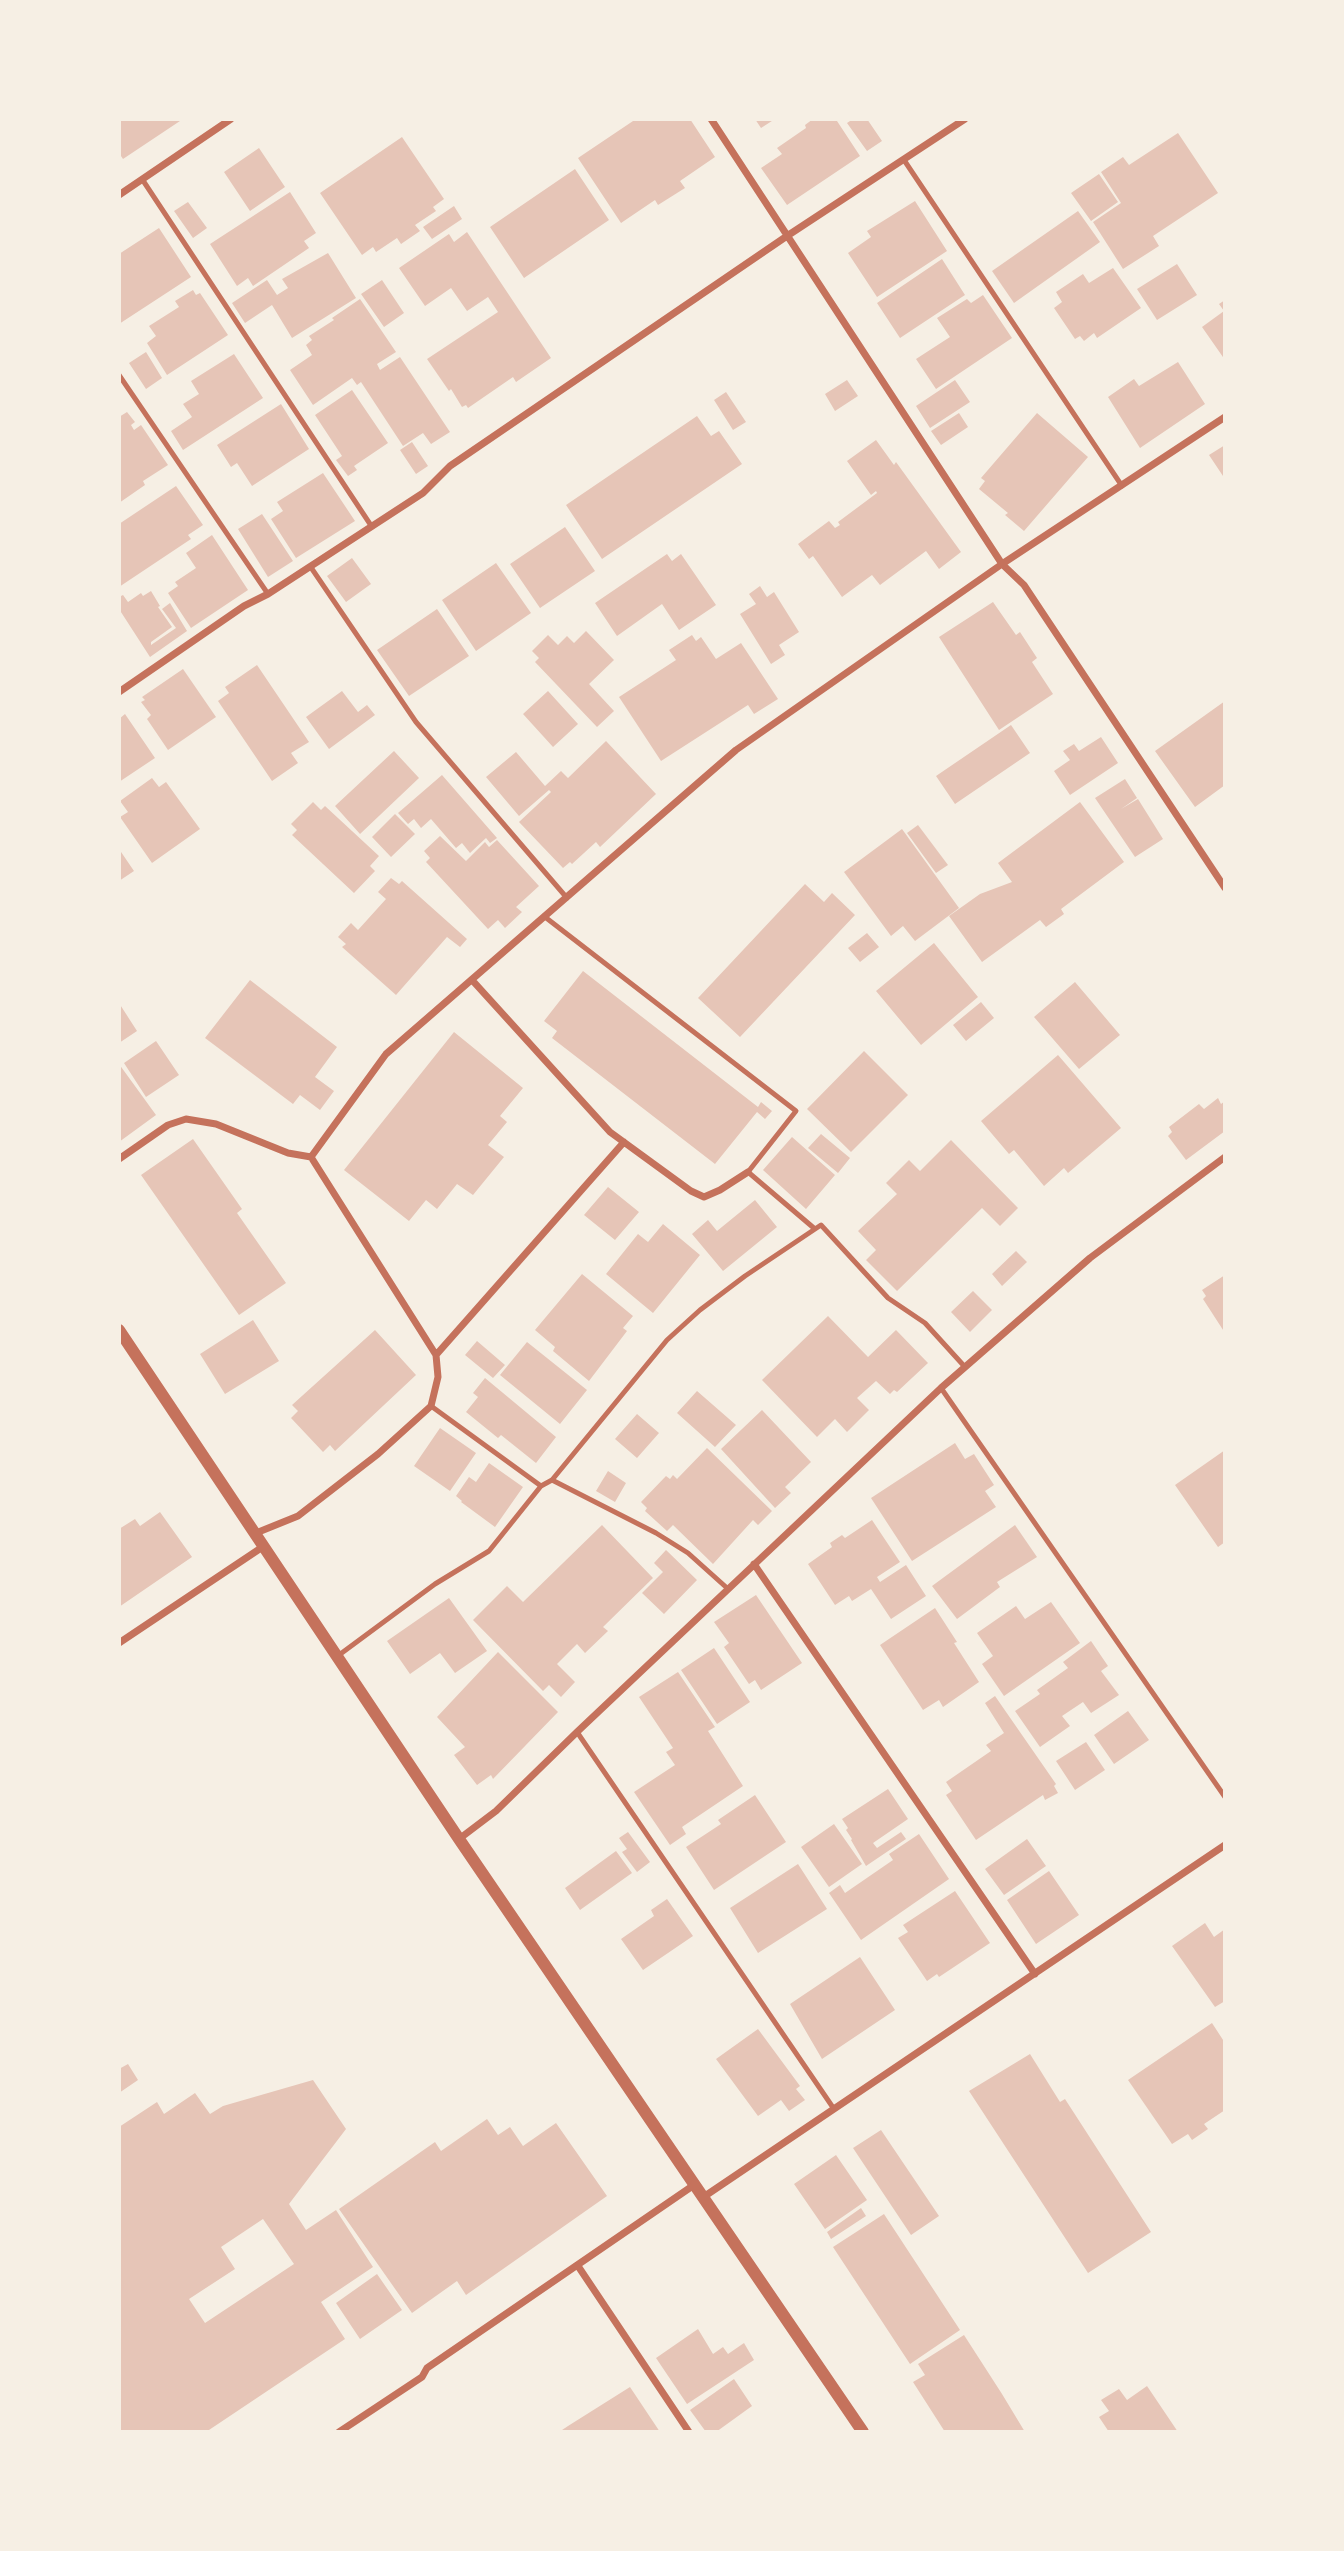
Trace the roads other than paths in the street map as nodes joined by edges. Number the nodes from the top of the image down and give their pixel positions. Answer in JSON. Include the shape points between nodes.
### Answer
{"nodes":[{"id":1,"x":231,"y":119,"type":"edge"},
{"id":2,"x":711,"y":119,"type":"edge"},
{"id":3,"x":965,"y":119,"type":"edge"},
{"id":4,"x":904,"y":160,"type":"junction"},
{"id":5,"x":142,"y":179,"type":"junction"},
{"id":6,"x":119,"y":195,"type":"edge"},
{"id":7,"x":788,"y":236,"type":"junction"},
{"id":8,"x":119,"y":375,"type":"edge"},
{"id":9,"x":1225,"y":417,"type":"edge"},
{"id":10,"x":1122,"y":486,"type":"junction"},
{"id":11,"x":372,"y":527,"type":"junction"},
{"id":12,"x":1002,"y":564,"type":"junction"},
{"id":13,"x":310,"y":566,"type":"junction"},
{"id":14,"x":268,"y":594,"type":"junction"},
{"id":15,"x":119,"y":692,"type":"edge"},
{"id":16,"x":1225,"y":888,"type":"edge"},
{"id":17,"x":567,"y":898,"type":"junction"},
{"id":18,"x":545,"y":917,"type":"junction"},
{"id":19,"x":472,"y":980,"type":"junction"},
{"id":20,"x":624,"y":1142,"type":"junction"},
{"id":21,"x":311,"y":1157,"type":"junction"},
{"id":22,"x":1225,"y":1157,"type":"edge"},
{"id":23,"x":119,"y":1158,"type":"edge"},
{"id":24,"x":748,"y":1172,"type":"junction"},
{"id":25,"x":815,"y":1229,"type":"junction"},
{"id":26,"x":119,"y":1330,"type":"edge"},
{"id":27,"x":436,"y":1354,"type":"junction"},
{"id":28,"x":965,"y":1367,"type":"junction"},
{"id":29,"x":940,"y":1388,"type":"junction"},
{"id":30,"x":431,"y":1406,"type":"junction"},
{"id":31,"x":552,"y":1480,"type":"junction"},
{"id":32,"x":541,"y":1486,"type":"junction"},
{"id":33,"x":256,"y":1534,"type":"junction"},
{"id":34,"x":264,"y":1546,"type":"junction"},
{"id":35,"x":754,"y":1564,"type":"junction"},
{"id":36,"x":727,"y":1588,"type":"junction"},
{"id":37,"x":119,"y":1643,"type":"edge"},
{"id":38,"x":338,"y":1656,"type":"junction"},
{"id":39,"x":577,"y":1732,"type":"junction"},
{"id":40,"x":1225,"y":1797,"type":"edge"},
{"id":41,"x":459,"y":1839,"type":"junction"},
{"id":42,"x":1225,"y":1845,"type":"edge"},
{"id":43,"x":1035,"y":1974,"type":"junction"},
{"id":44,"x":834,"y":2109,"type":"junction"},
{"id":45,"x":694,"y":2185,"type":"junction"},
{"id":46,"x":702,"y":2198,"type":"junction"},
{"id":47,"x":578,"y":2266,"type":"junction"},
{"id":48,"x":339,"y":2432,"type":"edge"},
{"id":49,"x":689,"y":2432,"type":"edge"},
{"id":50,"x":863,"y":2432,"type":"edge"}],
"edges":[{"from":1,"to":5,"type":"street"},
{"from":2,"to":7,"type":"street"},
{"from":3,"to":4,"type":"street"},
{"from":4,"to":7,"type":"street"},
{"from":4,"to":10,"type":"lane"},
{"from":5,"to":6,"type":"street"},
{"from":5,"to":11,"type":"lane"},
{"from":7,"to":11,"type":"street","via":[[450,466],[423,493]]},
{"from":7,"to":12,"type":"street"},
{"from":8,"to":14,"type":"lane"},
{"from":9,"to":10,"type":"street"},
{"from":10,"to":12,"type":"street"},
{"from":11,"to":13,"type":"street"},
{"from":12,"to":16,"type":"street","via":[[1024,585]]},
{"from":12,"to":17,"type":"street","via":[[736,750]]},
{"from":13,"to":14,"type":"street"},
{"from":13,"to":17,"type":"lane","via":[[416,722]]},
{"from":14,"to":15,"type":"street"},
{"from":17,"to":18,"type":"street"},
{"from":18,"to":19,"type":"street"},
{"from":18,"to":24,"type":"lane","via":[[796,1111]]},
{"from":19,"to":20,"type":"street"},
{"from":19,"to":21,"type":"street","via":[[386,1054]]},
{"from":20,"to":24,"type":"street","via":[[704,1196]]},
{"from":20,"to":27,"type":"street"},
{"from":21,"to":23,"type":"street","via":[[288,1153],[216,1124],[186,1119],[168,1125]]},
{"from":21,"to":27,"type":"street"},
{"from":22,"to":28,"type":"street","via":[[1090,1258]]},
{"from":24,"to":25,"type":"lane"},
{"from":25,"to":28,"type":"lane","via":[[821,1225],[888,1297],[925,1323]]},
{"from":25,"to":31,"type":"lane","via":[[744,1276],[667,1340]]},
{"from":26,"to":33,"type":"street"},
{"from":27,"to":30,"type":"street","via":[[438,1377]]},
{"from":28,"to":29,"type":"street"},
{"from":29,"to":35,"type":"street"},
{"from":29,"to":40,"type":"lane"},
{"from":30,"to":32,"type":"lane"},
{"from":30,"to":33,"type":"street","via":[[298,1516]]},
{"from":31,"to":32,"type":"lane"},
{"from":31,"to":36,"type":"lane","via":[[656,1533],[688,1553]]},
{"from":32,"to":38,"type":"lane","via":[[489,1551],[435,1584]]},
{"from":33,"to":34,"type":"street"},
{"from":34,"to":37,"type":"street"},
{"from":34,"to":38,"type":"street"},
{"from":35,"to":36,"type":"street"},
{"from":35,"to":43,"type":"street"},
{"from":36,"to":39,"type":"street"},
{"from":38,"to":41,"type":"street"},
{"from":39,"to":41,"type":"street","via":[[496,1811]]},
{"from":39,"to":44,"type":"lane"},
{"from":41,"to":45,"type":"street"},
{"from":42,"to":43,"type":"street"},
{"from":43,"to":44,"type":"street"},
{"from":44,"to":46,"type":"street"},
{"from":45,"to":46,"type":"street"},
{"from":45,"to":47,"type":"street"},
{"from":46,"to":50,"type":"street"},
{"from":47,"to":48,"type":"street"},
{"from":47,"to":49,"type":"street"}]}
